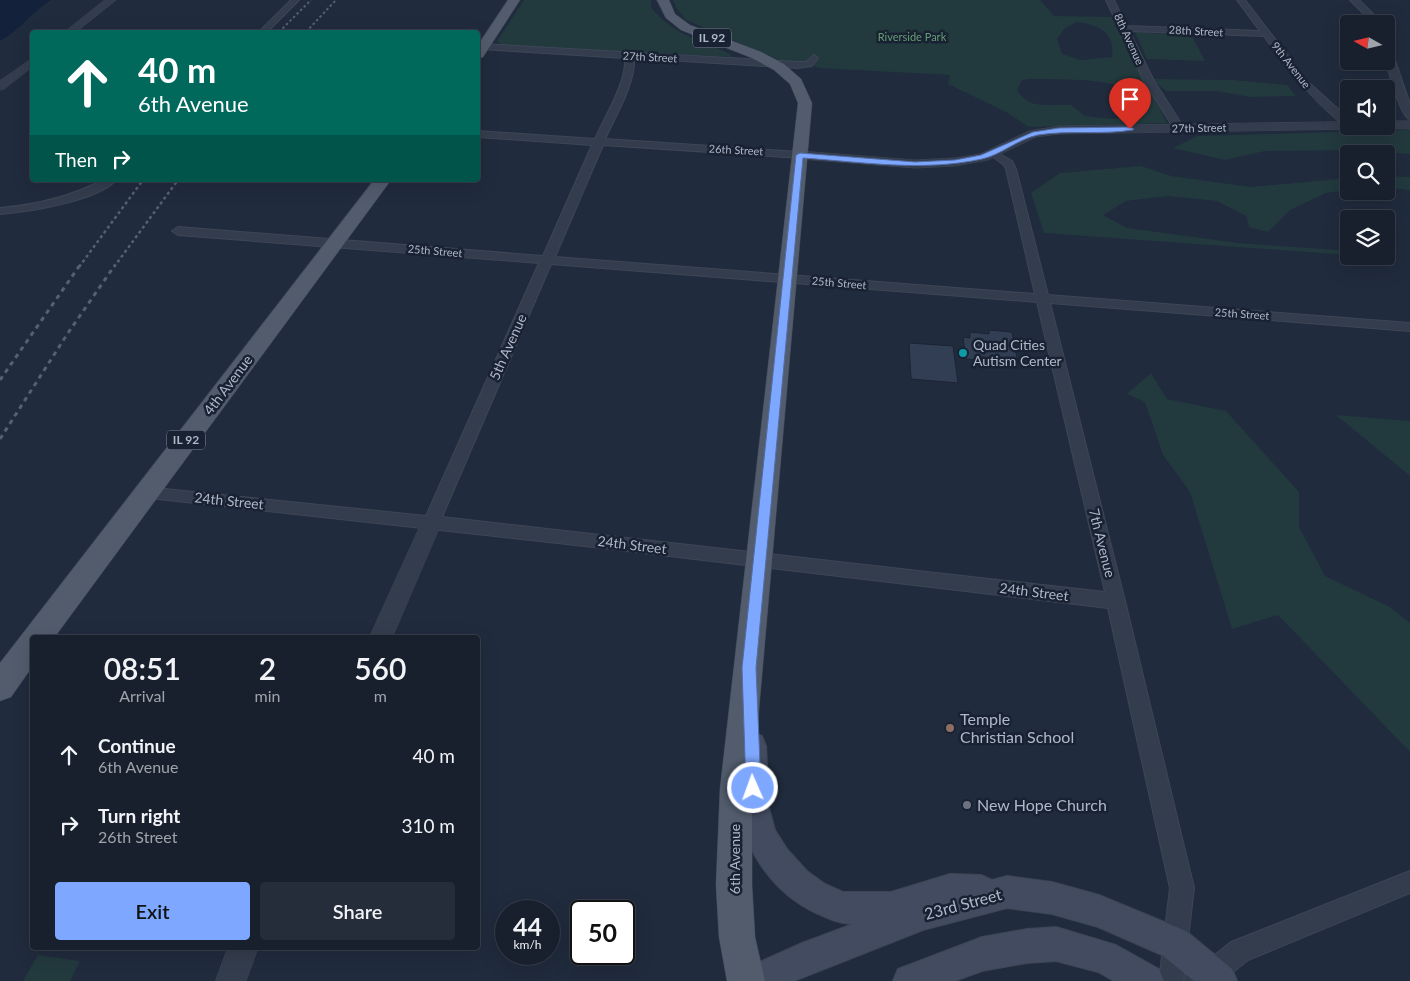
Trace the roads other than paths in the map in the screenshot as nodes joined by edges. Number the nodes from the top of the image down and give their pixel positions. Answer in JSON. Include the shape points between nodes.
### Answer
{"nodes":[{"id":1,"x":111,"y":0,"type":"edge"},
{"id":2,"x":296,"y":0,"type":"edge"},
{"id":3,"x":514,"y":0,"type":"edge"},
{"id":4,"x":663,"y":0,"type":"edge"},
{"id":5,"x":1110,"y":0,"type":"edge"},
{"id":6,"x":1240,"y":0,"type":"edge"},
{"id":7,"x":1354,"y":0,"type":"edge"},
{"id":8,"x":1370,"y":15,"type":"edge"},
{"id":9,"x":1124,"y":28,"type":"junction"},
{"id":10,"x":73,"y":30,"type":"edge"},
{"id":11,"x":265,"y":30,"type":"edge"},
{"id":12,"x":1267,"y":34,"type":"junction"},
{"id":13,"x":480,"y":51,"type":"edge"},
{"id":14,"x":630,"y":56,"type":"junction"},
{"id":15,"x":814,"y":58,"type":"dead end"},
{"id":16,"x":773,"y":63,"type":"junction"},
{"id":17,"x":30,"y":64,"type":"edge"},
{"id":18,"x":1393,"y":70,"type":"edge"},
{"id":19,"x":0,"y":87,"type":"edge"},
{"id":20,"x":1410,"y":117,"type":"edge"},
{"id":21,"x":1340,"y":118,"type":"edge"},
{"id":22,"x":1340,"y":125,"type":"edge"},
{"id":23,"x":1395,"y":125,"type":"edge"},
{"id":24,"x":1410,"y":125,"type":"edge"},
{"id":25,"x":1179,"y":128,"type":"junction"},
{"id":26,"x":480,"y":134,"type":"edge"},
{"id":27,"x":598,"y":141,"type":"junction"},
{"id":28,"x":993,"y":152,"type":"junction"},
{"id":29,"x":800,"y":155,"type":"junction"},
{"id":30,"x":107,"y":182,"type":"edge"},
{"id":31,"x":381,"y":182,"type":"edge"},
{"id":32,"x":0,"y":211,"type":"edge"},
{"id":33,"x":178,"y":231,"type":"dead end"},
{"id":34,"x":335,"y":243,"type":"junction"},
{"id":35,"x":547,"y":260,"type":"junction"},
{"id":36,"x":788,"y":279,"type":"junction"},
{"id":37,"x":1043,"y":299,"type":"junction"},
{"id":38,"x":1410,"y":327,"type":"edge"},
{"id":39,"x":146,"y":493,"type":"junction"},
{"id":40,"x":430,"y":524,"type":"junction"},
{"id":41,"x":759,"y":560,"type":"junction"},
{"id":42,"x":1116,"y":601,"type":"junction"},
{"id":43,"x":39,"y":635,"type":"edge"},
{"id":44,"x":381,"y":635,"type":"edge"},
{"id":45,"x":30,"y":647,"type":"edge"},
{"id":46,"x":749,"y":668,"type":"junction"},
{"id":47,"x":0,"y":687,"type":"edge"},
{"id":48,"x":1410,"y":882,"type":"edge"},
{"id":49,"x":1007,"y":892,"type":"junction"},
{"id":50,"x":1174,"y":943,"type":"junction"},
{"id":51,"x":242,"y":950,"type":"edge"},
{"id":52,"x":1209,"y":978,"type":"edge"},
{"id":53,"x":231,"y":981,"type":"edge"},
{"id":54,"x":746,"y":981,"type":"edge"},
{"id":55,"x":756,"y":981,"type":"edge"},
{"id":56,"x":910,"y":981,"type":"edge"},
{"id":57,"x":1147,"y":981,"type":"edge"},
{"id":58,"x":1171,"y":981,"type":"edge"}],
"edges":[{"from":1,"to":10,"type":"street"},
{"from":2,"to":11,"type":"street"},
{"from":3,"to":13,"type":"main road"},
{"from":4,"to":16,"type":"main road","number":"IL 92","via":[[670,15],[686,27]]},
{"from":5,"to":9,"type":"street","name":"8th Avenue"},
{"from":6,"to":12,"type":"street","name":"9th Avenue"},
{"from":7,"to":8,"type":"street"},
{"from":9,"to":12,"type":"street","name":"28th Street"},
{"from":9,"to":25,"type":"street","name":"8th Avenue","via":[[1149,81]]},
{"from":12,"to":21,"type":"street","name":"9th Avenue","via":[[1307,87]]},
{"from":13,"to":14,"type":"street","name":"27th Street"},
{"from":14,"to":16,"type":"street","name":"27th Street"},
{"from":14,"to":27,"type":"street","name":"5th Avenue","via":[[628,74]]},
{"from":15,"to":16,"type":"street","name":"27th Street","via":[[804,65]]},
{"from":16,"to":29,"type":"main road","name":"6th Avenue","number":"IL 92","via":[[800,86],[804,95]]},
{"from":17,"to":19,"type":"street"},
{"from":18,"to":20,"type":"street"},
{"from":22,"to":25,"type":"street","name":"27th Street"},
{"from":23,"to":24,"type":"street"},
{"from":25,"to":28,"type":"street","name":"27th Street","via":[[1046,132],[1021,138]]},
{"from":26,"to":27,"type":"street","name":"26th Street"},
{"from":27,"to":29,"type":"street","name":"26th Street"},
{"from":27,"to":35,"type":"street","name":"5th Avenue"},
{"from":28,"to":29,"type":"street","name":"26th Street","via":[[964,161],[915,164]]},
{"from":28,"to":37,"type":"street","name":"7th Avenue","via":[[1011,169]]},
{"from":29,"to":36,"type":"main road","name":"6th Avenue","number":"IL 92"},
{"from":30,"to":32,"type":"street","via":[[37,207]]},
{"from":31,"to":34,"type":"main road","name":"4th Avenue","number":"IL 92"},
{"from":33,"to":34,"type":"street","name":"25th Street"},
{"from":34,"to":35,"type":"street","name":"25th Street"},
{"from":34,"to":39,"type":"main road","name":"4th Avenue","number":"IL 92"},
{"from":35,"to":36,"type":"street","name":"25th Street"},
{"from":35,"to":40,"type":"street","name":"5th Avenue"},
{"from":36,"to":37,"type":"street","name":"25th Street"},
{"from":36,"to":41,"type":"main road","name":"6th Avenue","number":"IL 92"},
{"from":37,"to":38,"type":"street","name":"25th Street"},
{"from":37,"to":42,"type":"street","name":"7th Avenue"},
{"from":39,"to":40,"type":"street","name":"24th Street"},
{"from":39,"to":43,"type":"main road","name":"4th Avenue","number":"IL 92"},
{"from":40,"to":41,"type":"street","name":"24th Street"},
{"from":40,"to":44,"type":"street","name":"5th Avenue"},
{"from":41,"to":42,"type":"street","name":"24th Street"},
{"from":41,"to":46,"type":"main road","name":"6th Avenue","number":"IL 92"},
{"from":42,"to":50,"type":"street","name":"7th Avenue","via":[[1182,888]]},
{"from":45,"to":47,"type":"main road"},
{"from":46,"to":49,"type":"main road","via":[[754,808],[761,836],[776,860],[796,882],[842,908],[891,908],[950,890]]},
{"from":46,"to":54,"type":"main road","name":"6th Avenue","number":"IL 92","via":[[736,788],[734,845],[737,937]]},
{"from":48,"to":52,"type":"street","via":[[1240,951]]},
{"from":49,"to":50,"type":"main road","name":"23rd Street","via":[[1052,898],[1099,911]]},
{"from":49,"to":55,"type":"main road","name":"23rd Street","via":[[923,914]]},
{"from":50,"to":52,"type":"main road"},
{"from":50,"to":58,"type":"street","name":"7th Avenue"},
{"from":51,"to":53,"type":"street"},
{"from":56,"to":57,"type":"main road","via":[[982,954],[1056,944],[1104,957]]}]}
